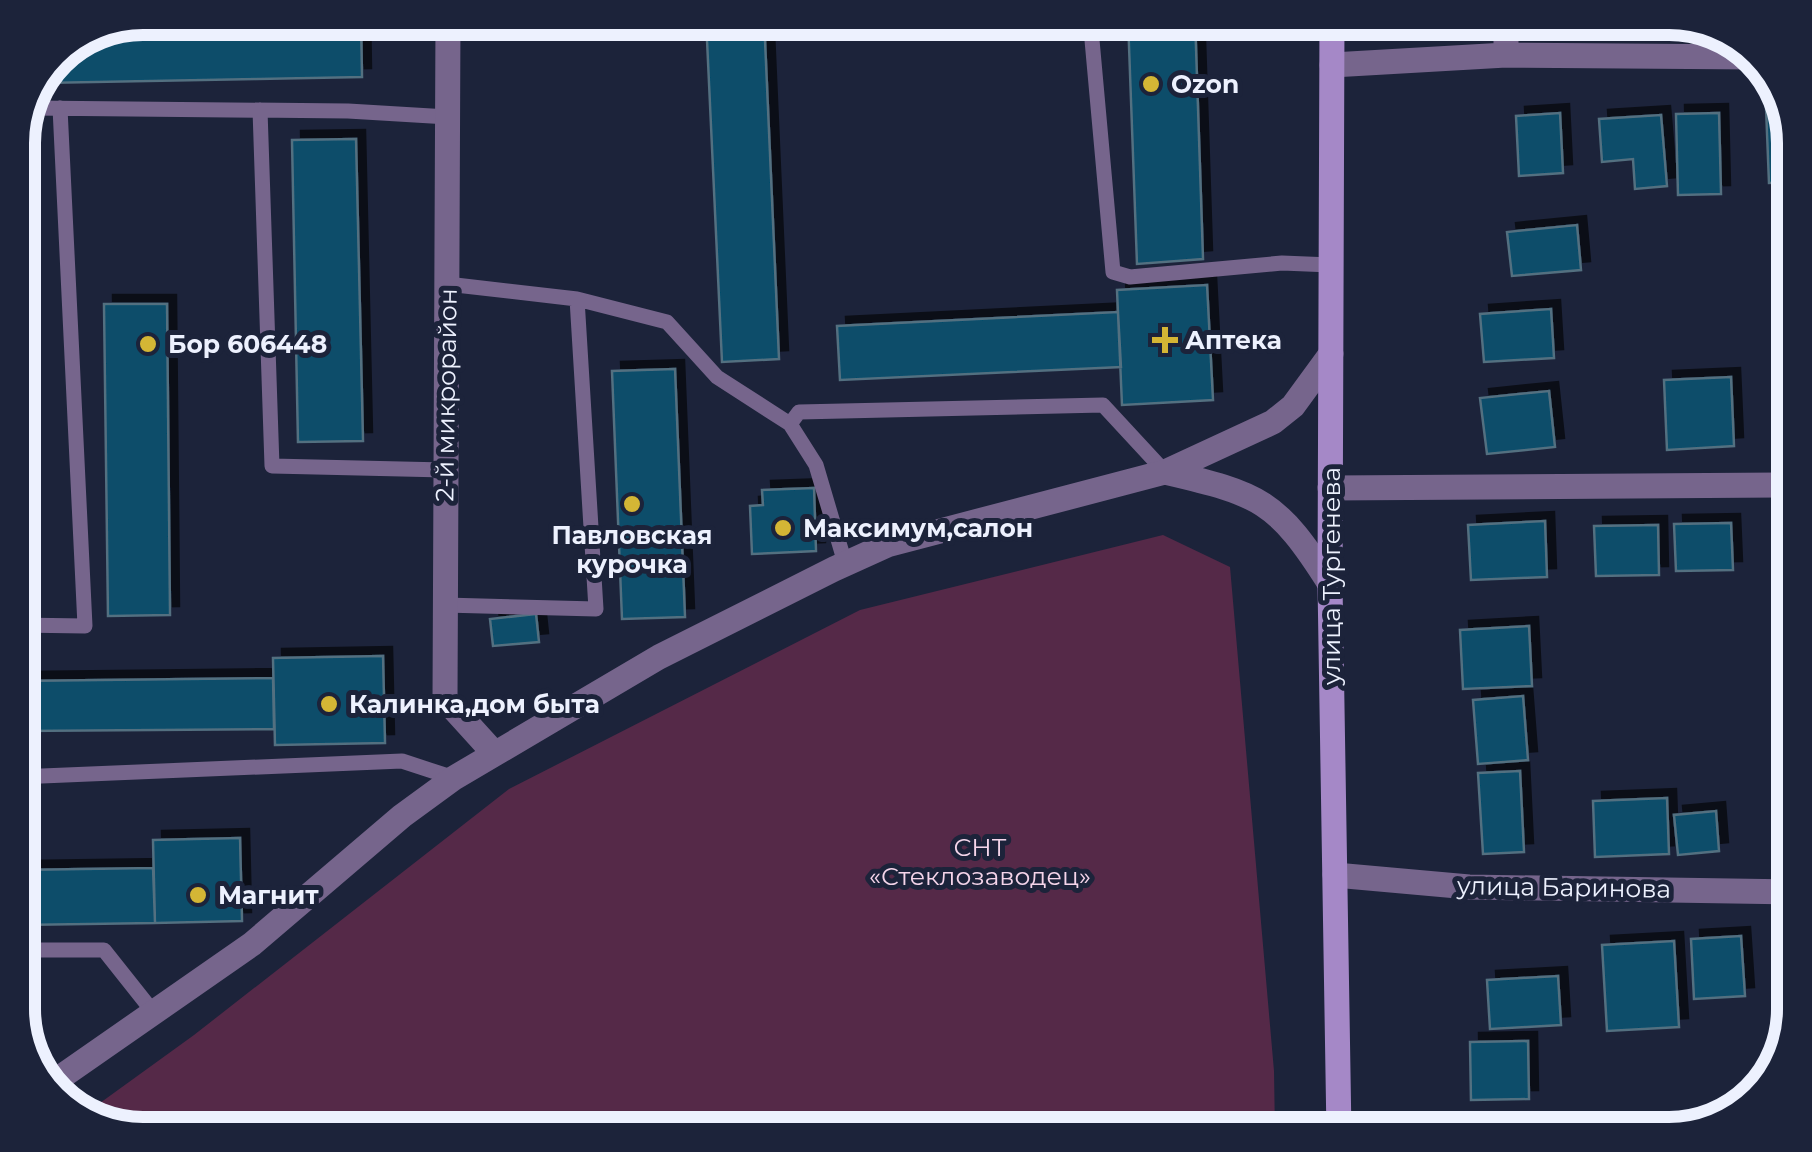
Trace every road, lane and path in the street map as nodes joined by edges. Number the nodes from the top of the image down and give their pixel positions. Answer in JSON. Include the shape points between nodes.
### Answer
{"nodes":[{"id":1,"x":448,"y":35,"type":"edge"},
{"id":2,"x":1091,"y":35,"type":"edge"},
{"id":3,"x":1332,"y":35,"type":"edge"},
{"id":4,"x":1506,"y":35,"type":"edge"},
{"id":5,"x":1506,"y":55,"type":"junction"},
{"id":6,"x":1733,"y":56,"type":"edge"},
{"id":7,"x":1332,"y":65,"type":"junction"},
{"id":8,"x":41,"y":108,"type":"edge"},
{"id":9,"x":60,"y":108,"type":"junction"},
{"id":10,"x":260,"y":110,"type":"junction"},
{"id":11,"x":448,"y":116,"type":"junction"},
{"id":12,"x":1331,"y":265,"type":"junction"},
{"id":13,"x":447,"y":284,"type":"junction"},
{"id":14,"x":577,"y":299,"type":"junction"},
{"id":15,"x":1331,"y":354,"type":"junction"},
{"id":16,"x":790,"y":424,"type":"junction"},
{"id":17,"x":445,"y":470,"type":"junction"},
{"id":18,"x":1165,"y":472,"type":"junction"},
{"id":19,"x":1777,"y":485,"type":"edge"},
{"id":20,"x":1330,"y":488,"type":"junction"},
{"id":21,"x":845,"y":563,"type":"junction"},
{"id":22,"x":1330,"y":584,"type":"junction"},
{"id":23,"x":444,"y":605,"type":"junction"},
{"id":24,"x":35,"y":625,"type":"edge"},
{"id":25,"x":494,"y":753,"type":"junction"},
{"id":26,"x":35,"y":776,"type":"edge"},
{"id":27,"x":454,"y":778,"type":"junction"},
{"id":28,"x":1334,"y":874,"type":"junction"},
{"id":29,"x":1777,"y":892,"type":"edge"},
{"id":30,"x":35,"y":950,"type":"edge"},
{"id":31,"x":154,"y":1014,"type":"junction"},
{"id":32,"x":60,"y":1078,"type":"edge"},
{"id":33,"x":1339,"y":1117,"type":"edge"}],
"edges":[{"from":1,"to":11,"type":"street","name":"2-й микрорайон"},
{"from":2,"to":12,"type":"lane","via":[[1113,272],[1130,277]]},
{"from":3,"to":7,"type":"street","name":"улица Тургенева"},
{"from":4,"to":5,"type":"street"},
{"from":5,"to":6,"type":"street"},
{"from":5,"to":7,"type":"street"},
{"from":7,"to":12,"type":"street","name":"улица Тургенева"},
{"from":8,"to":9,"type":"lane"},
{"from":9,"to":10,"type":"lane"},
{"from":9,"to":24,"type":"lane","via":[[86,626]]},
{"from":10,"to":11,"type":"lane"},
{"from":10,"to":17,"type":"lane","via":[[272,466]]},
{"from":11,"to":13,"type":"street","name":"2-й микрорайон"},
{"from":12,"to":15,"type":"street","name":"улица Тургенева"},
{"from":13,"to":14,"type":"lane"},
{"from":13,"to":17,"type":"street","name":"2-й микрорайон"},
{"from":14,"to":16,"type":"lane","via":[[667,322],[718,377]]},
{"from":14,"to":23,"type":"lane","via":[[596,609]]},
{"from":15,"to":18,"type":"street","via":[[1273,422]]},
{"from":15,"to":20,"type":"street","name":"улица Тургенева"},
{"from":16,"to":18,"type":"lane","via":[[799,412],[1103,406]]},
{"from":16,"to":21,"type":"lane","via":[[816,465]]},
{"from":17,"to":23,"type":"street","name":"2-й микрорайон"},
{"from":18,"to":21,"type":"street"},
{"from":18,"to":22,"type":"street","via":[[1234,488],[1268,506],[1298,534]]},
{"from":19,"to":20,"type":"street"},
{"from":20,"to":22,"type":"street","name":"улица Тургенева"},
{"from":21,"to":25,"type":"street","via":[[658,657]]},
{"from":22,"to":28,"type":"street","name":"улица Тургенева"},
{"from":23,"to":25,"type":"street","name":"2-й микрорайон","via":[[444,699]]},
{"from":25,"to":27,"type":"street"},
{"from":26,"to":27,"type":"lane","via":[[402,762]]},
{"from":27,"to":31,"type":"street","via":[[252,944]]},
{"from":28,"to":29,"type":"street","name":"улица Баринова","via":[[1469,887]]},
{"from":28,"to":33,"type":"street","name":"улица Тургенева"},
{"from":30,"to":31,"type":"lane","via":[[104,950]]},
{"from":31,"to":32,"type":"street"}]}
